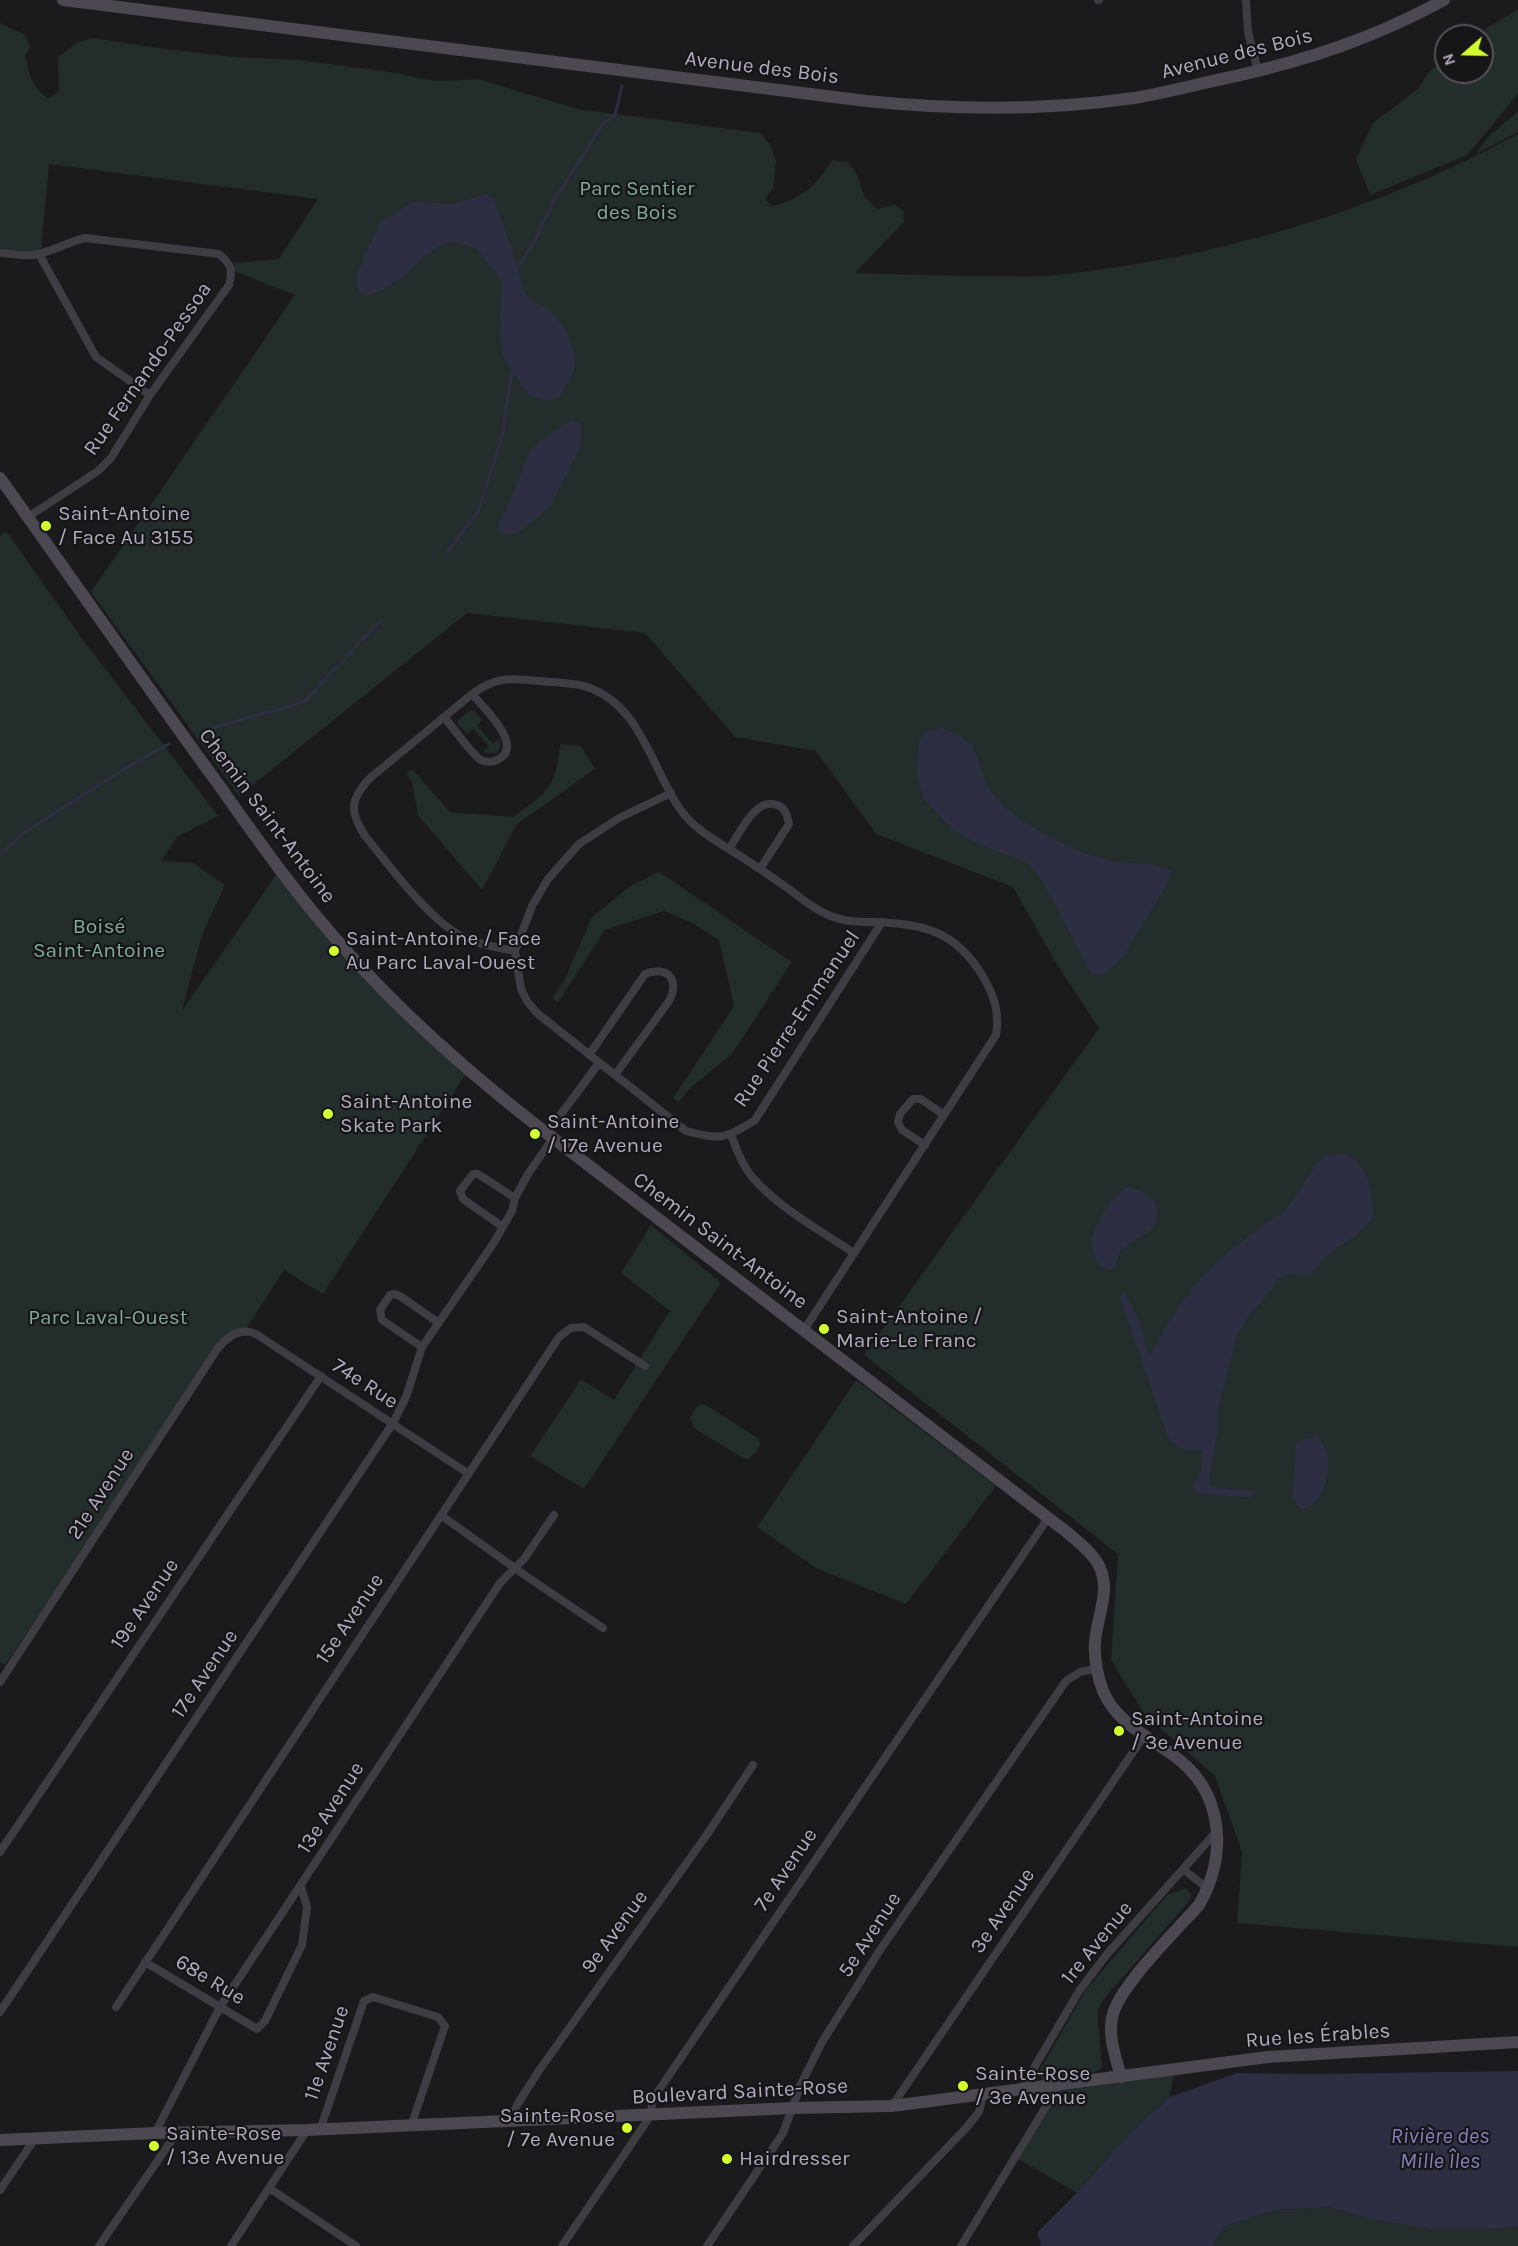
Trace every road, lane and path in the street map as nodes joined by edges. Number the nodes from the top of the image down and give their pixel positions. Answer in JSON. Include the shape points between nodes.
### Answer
{"nodes":[{"id":1,"x":63,"y":0,"type":"edge"},
{"id":2,"x":1246,"y":0,"type":"edge"},
{"id":3,"x":1444,"y":0,"type":"edge"},
{"id":4,"x":1258,"y":71,"type":"junction"},
{"id":5,"x":0,"y":253,"type":"edge"},
{"id":6,"x":39,"y":254,"type":"junction"},
{"id":7,"x":150,"y":395,"type":"junction"},
{"id":8,"x":0,"y":478,"type":"edge"},
{"id":9,"x":28,"y":517,"type":"junction"},
{"id":10,"x":472,"y":694,"type":"junction"},
{"id":11,"x":444,"y":717,"type":"junction"},
{"id":12,"x":671,"y":793,"type":"junction"},
{"id":13,"x":729,"y":849,"type":"junction"},
{"id":14,"x":760,"y":869,"type":"junction"},
{"id":15,"x":882,"y":922,"type":"junction"},
{"id":16,"x":515,"y":951,"type":"junction"},
{"id":17,"x":589,"y":1055,"type":"junction"},
{"id":18,"x":598,"y":1063,"type":"junction"},
{"id":19,"x":615,"y":1076,"type":"junction"},
{"id":20,"x":944,"y":1115,"type":"junction"},
{"id":21,"x":550,"y":1135,"type":"junction"},
{"id":22,"x":731,"y":1135,"type":"junction"},
{"id":23,"x":925,"y":1145,"type":"junction"},
{"id":24,"x":515,"y":1198,"type":"junction"},
{"id":25,"x":503,"y":1227,"type":"junction"},
{"id":26,"x":854,"y":1253,"type":"junction"},
{"id":27,"x":440,"y":1323,"type":"junction"},
{"id":28,"x":804,"y":1330,"type":"junction"},
{"id":29,"x":239,"y":1333,"type":"joint"},
{"id":30,"x":422,"y":1347,"type":"junction"},
{"id":31,"x":645,"y":1366,"type":"dead end"},
{"id":32,"x":321,"y":1376,"type":"junction"},
{"id":33,"x":393,"y":1423,"type":"junction"},
{"id":34,"x":469,"y":1474,"type":"junction"},
{"id":35,"x":554,"y":1515,"type":"dead end"},
{"id":36,"x":442,"y":1516,"type":"junction"},
{"id":37,"x":1048,"y":1518,"type":"junction"},
{"id":38,"x":514,"y":1568,"type":"junction"},
{"id":39,"x":603,"y":1628,"type":"dead end"},
{"id":40,"x":1095,"y":1669,"type":"junction"},
{"id":41,"x":0,"y":1682,"type":"edge"},
{"id":42,"x":1144,"y":1736,"type":"junction"},
{"id":43,"x":753,"y":1765,"type":"dead end"},
{"id":44,"x":1217,"y":1830,"type":"junction"},
{"id":45,"x":0,"y":1852,"type":"edge"},
{"id":46,"x":1183,"y":1869,"type":"junction"},
{"id":47,"x":301,"y":1887,"type":"junction"},
{"id":48,"x":1208,"y":1889,"type":"junction"},
{"id":49,"x":145,"y":1962,"type":"junction"},
{"id":50,"x":116,"y":2007,"type":"dead end"},
{"id":51,"x":220,"y":2007,"type":"junction"},
{"id":52,"x":0,"y":2012,"type":"edge"},
{"id":53,"x":1518,"y":2042,"type":"edge"},
{"id":54,"x":1121,"y":2077,"type":"junction"},
{"id":55,"x":1059,"y":2085,"type":"junction"},
{"id":56,"x":1021,"y":2090,"type":"junction"},
{"id":57,"x":983,"y":2095,"type":"junction"},
{"id":58,"x":892,"y":2106,"type":"junction"},
{"id":59,"x":793,"y":2108,"type":"junction"},
{"id":60,"x":651,"y":2115,"type":"junction"},
{"id":61,"x":510,"y":2122,"type":"junction"},
{"id":62,"x":411,"y":2126,"type":"junction"},
{"id":63,"x":313,"y":2130,"type":"junction"},
{"id":64,"x":156,"y":2133,"type":"junction"},
{"id":65,"x":176,"y":2134,"type":"junction"},
{"id":66,"x":0,"y":2140,"type":"edge"},
{"id":67,"x":34,"y":2140,"type":"junction"},
{"id":68,"x":269,"y":2188,"type":"junction"},
{"id":69,"x":0,"y":2190,"type":"edge"},
{"id":70,"x":99,"y":2246,"type":"edge"},
{"id":71,"x":231,"y":2246,"type":"edge"},
{"id":72,"x":356,"y":2246,"type":"edge"},
{"id":73,"x":562,"y":2246,"type":"edge"},
{"id":74,"x":707,"y":2246,"type":"edge"},
{"id":75,"x":853,"y":2246,"type":"edge"},
{"id":76,"x":961,"y":2246,"type":"edge"}],
"edges":[{"from":1,"to":4,"type":"street","name":"Avenue des Bois","via":[[925,106],[1006,108],[1086,104],[1167,92]]},
{"from":2,"to":4,"type":"street","via":[[1248,32]]},
{"from":3,"to":4,"type":"street","name":"Avenue des Bois","via":[[1344,46]]},
{"from":5,"to":6,"type":"street","name":"Rue Fernando-Pessoa"},
{"from":6,"to":7,"type":"street","via":[[96,357]]},
{"from":6,"to":7,"type":"street","name":"Rue Fernando-Pessoa","via":[[85,237],[204,251],[219,254],[230,263],[229,285]]},
{"from":7,"to":9,"type":"street","name":"Rue Fernando-Pessoa","via":[[111,458],[98,471]]},
{"from":8,"to":9,"type":"street","name":"Chemin Saint-Antoine"},
{"from":9,"to":21,"type":"street","name":"Chemin Saint-Antoine","via":[[175,726],[342,947],[436,1042]]},
{"from":10,"to":11,"type":"street"},
{"from":10,"to":11,"type":"street","via":[[505,735],[508,744],[500,759],[480,760]]},
{"from":10,"to":12,"type":"street","via":[[500,679],[589,688],[615,705],[637,730]]},
{"from":11,"to":16,"type":"street","via":[[357,792],[356,823],[448,928],[466,939]]},
{"from":12,"to":13,"type":"street","via":[[690,821]]},
{"from":12,"to":16,"type":"street","name":"Rue Pierre-Emmanuel","via":[[596,832],[571,852],[532,906]]},
{"from":13,"to":14,"type":"street"},
{"from":13,"to":14,"type":"street","via":[[762,805],[780,806],[787,813],[789,824]]},
{"from":14,"to":15,"type":"street","via":[[833,917]]},
{"from":15,"to":20,"type":"street","via":[[920,926],[954,941],[979,970],[996,1003],[996,1035]]},
{"from":15,"to":22,"type":"street","name":"Rue Pierre-Emmanuel","via":[[755,1120]]},
{"from":16,"to":17,"type":"street","name":"Rue Pierre-Emmanuel","via":[[521,989],[527,1001]]},
{"from":17,"to":18,"type":"street","name":"Rue Pierre-Emmanuel"},
{"from":17,"to":19,"type":"street","via":[[645,974],[665,972],[673,981],[674,991]]},
{"from":18,"to":19,"type":"street","name":"Rue Pierre-Emmanuel"},
{"from":18,"to":21,"type":"street","name":"17e Avenue"},
{"from":19,"to":22,"type":"street","name":"Rue Pierre-Emmanuel","via":[[686,1131],[708,1137]]},
{"from":20,"to":23,"type":"street"},
{"from":20,"to":23,"type":"street","via":[[921,1099],[913,1099],[900,1114],[902,1130]]},
{"from":21,"to":24,"type":"street","name":"17e Avenue"},
{"from":21,"to":28,"type":"street","name":"Chemin Saint-Antoine"},
{"from":22,"to":26,"type":"street","via":[[742,1161],[768,1193]]},
{"from":23,"to":26,"type":"street"},
{"from":24,"to":25,"type":"street","name":"17e Avenue"},
{"from":24,"to":25,"type":"street","via":[[478,1174],[468,1178],[460,1191],[463,1199]]},
{"from":25,"to":27,"type":"street","name":"17e Avenue"},
{"from":26,"to":28,"type":"street"},
{"from":27,"to":30,"type":"street","name":"17e Avenue"},
{"from":27,"to":30,"type":"street","via":[[400,1296],[390,1295],[380,1310],[382,1320]]},
{"from":28,"to":37,"type":"street","name":"Chemin Saint-Antoine"},
{"from":29,"to":32,"type":"street","name":"74e Rue","via":[[256,1334]]},
{"from":29,"to":41,"type":"street","name":"21e Avenue","via":[[218,1348]]},
{"from":30,"to":33,"type":"street","name":"17e Avenue"},
{"from":31,"to":34,"type":"street","name":"15e Avenue","via":[[590,1330],[571,1328],[559,1337]]},
{"from":32,"to":33,"type":"street","name":"74e Rue"},
{"from":32,"to":45,"type":"street","name":"19e Avenue"},
{"from":33,"to":34,"type":"street","name":"74e Rue"},
{"from":33,"to":52,"type":"street","name":"17e Avenue"},
{"from":34,"to":36,"type":"street","name":"15e Avenue"},
{"from":35,"to":38,"type":"street","name":"13e Avenue","via":[[525,1559]]},
{"from":36,"to":38,"type":"street"},
{"from":36,"to":49,"type":"street","name":"15e Avenue"},
{"from":37,"to":40,"type":"street","name":"Chemin Saint-Antoine","via":[[1084,1548],[1097,1562],[1103,1577],[1106,1589],[1095,1641]]},
{"from":37,"to":60,"type":"street","name":"7e Avenue","via":[[659,2090],[652,2102]]},
{"from":38,"to":39,"type":"street"},
{"from":38,"to":47,"type":"street","name":"13e Avenue","via":[[500,1583]]},
{"from":40,"to":42,"type":"street","name":"Chemin Saint-Antoine","via":[[1115,1710]]},
{"from":40,"to":59,"type":"street","name":"5e Avenue","via":[[1066,1681],[1046,1707],[874,1959],[822,2042]]},
{"from":42,"to":44,"type":"street","name":"Chemin Saint-Antoine","via":[[1173,1755],[1200,1782],[1214,1811]]},
{"from":42,"to":58,"type":"street","name":"3e Avenue"},
{"from":43,"to":61,"type":"street","name":"9e Avenue","via":[[538,2073]]},
{"from":44,"to":46,"type":"street","name":"1re Avenue"},
{"from":44,"to":48,"type":"street","name":"Chemin Saint-Antoine","via":[[1217,1854]]},
{"from":46,"to":48,"type":"street"},
{"from":46,"to":56,"type":"street","name":"1re Avenue","via":[[1079,1991]]},
{"from":47,"to":51,"type":"street","name":"13e Avenue"},
{"from":47,"to":51,"type":"street","name":"68e Rue","via":[[307,1907],[302,1945],[265,2020],[257,2029]]},
{"from":48,"to":54,"type":"street","name":"Chemin Saint-Antoine","via":[[1115,2005],[1112,2038]]},
{"from":49,"to":50,"type":"street","name":"15e Avenue"},
{"from":49,"to":51,"type":"street","name":"68e Rue"},
{"from":51,"to":64,"type":"street","name":"13e Avenue"},
{"from":53,"to":54,"type":"street","name":"Rue les Érables","via":[[1268,2057]]},
{"from":54,"to":55,"type":"street","name":"Boulevard Sainte-Rose"},
{"from":55,"to":56,"type":"street","name":"Boulevard Sainte-Rose"},
{"from":55,"to":76,"type":"street"},
{"from":56,"to":57,"type":"street","name":"Boulevard Sainte-Rose"},
{"from":57,"to":58,"type":"street","name":"Boulevard Sainte-Rose"},
{"from":57,"to":75,"type":"street","via":[[979,2112],[967,2127]]},
{"from":58,"to":59,"type":"street","name":"Boulevard Sainte-Rose"},
{"from":59,"to":60,"type":"street","name":"Boulevard Sainte-Rose"},
{"from":59,"to":74,"type":"street","name":"5e Avenue","via":[[783,2133]]},
{"from":60,"to":61,"type":"street","name":"Boulevard Sainte-Rose"},
{"from":60,"to":73,"type":"street","name":"7e Avenue"},
{"from":61,"to":62,"type":"street","name":"Boulevard Sainte-Rose"},
{"from":62,"to":63,"type":"street","name":"Boulevard Sainte-Rose"},
{"from":62,"to":63,"type":"street","name":"11e Avenue","via":[[444,2026],[438,2017],[373,1997],[364,2001]]},
{"from":63,"to":65,"type":"street","name":"Boulevard Sainte-Rose"},
{"from":63,"to":68,"type":"street","name":"11e Avenue"},
{"from":64,"to":65,"type":"street","name":"Boulevard Sainte-Rose"},
{"from":64,"to":67,"type":"street","name":"Boulevard Sainte-Rose"},
{"from":65,"to":70,"type":"street"},
{"from":66,"to":67,"type":"street","name":"Boulevard Sainte-Rose"},
{"from":67,"to":69,"type":"street"},
{"from":68,"to":71,"type":"street","name":"11e Avenue"},
{"from":68,"to":72,"type":"street"}]}
